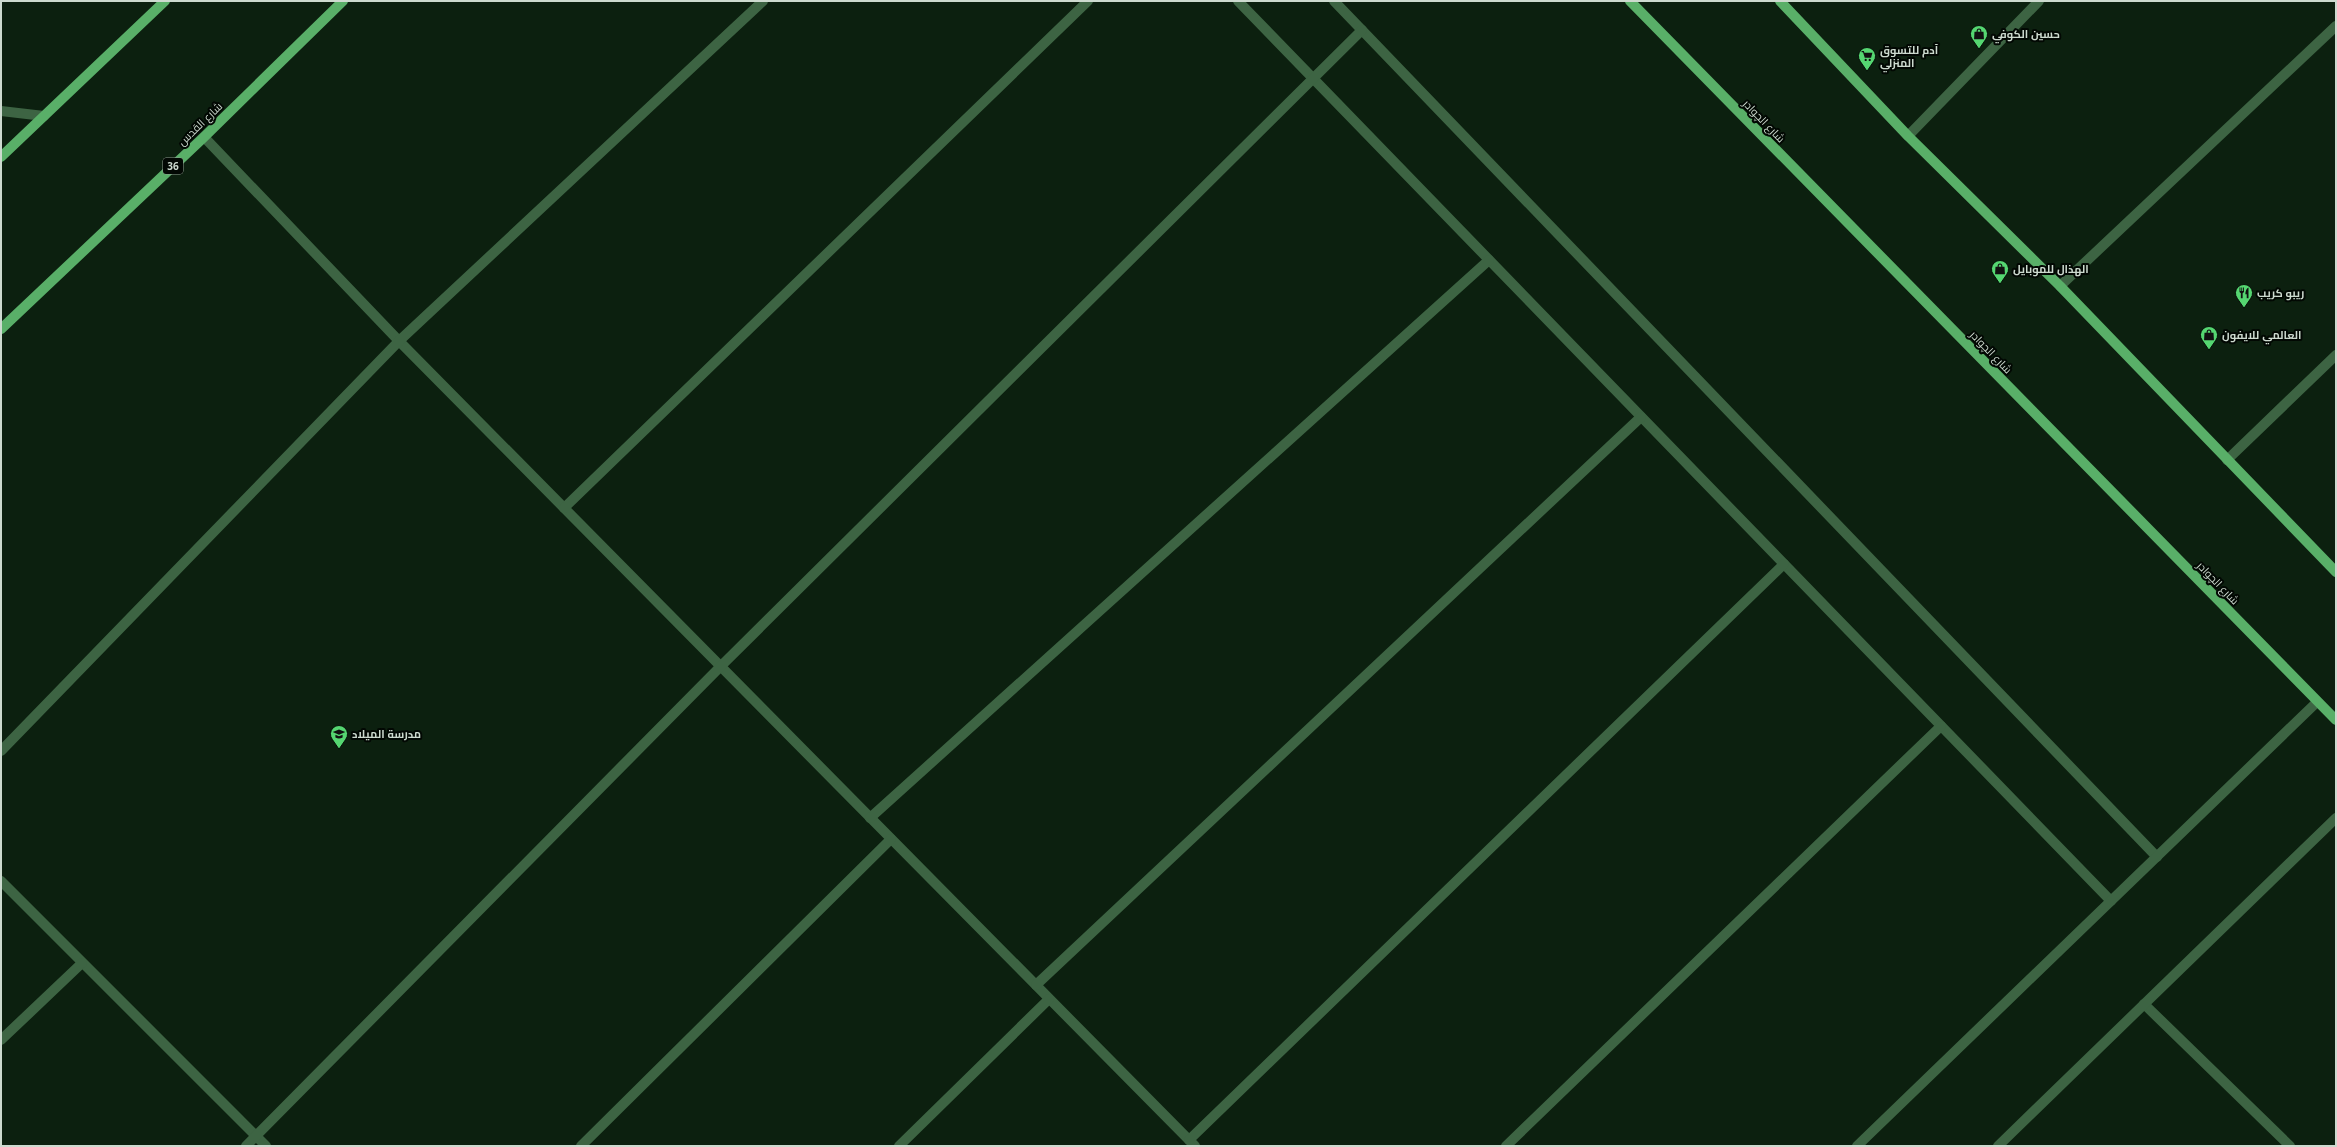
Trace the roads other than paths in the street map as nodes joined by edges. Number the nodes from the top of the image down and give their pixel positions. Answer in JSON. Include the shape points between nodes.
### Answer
{"nodes":[{"id":1,"x":165,"y":1,"type":"edge"},
{"id":2,"x":344,"y":1,"type":"edge"},
{"id":3,"x":763,"y":1,"type":"edge"},
{"id":4,"x":1088,"y":1,"type":"edge"},
{"id":5,"x":1238,"y":1,"type":"edge"},
{"id":6,"x":1334,"y":1,"type":"edge"},
{"id":7,"x":1630,"y":1,"type":"edge"},
{"id":8,"x":1780,"y":1,"type":"edge"},
{"id":9,"x":2039,"y":1,"type":"edge"},
{"id":10,"x":2336,"y":26,"type":"edge"},
{"id":11,"x":1362,"y":30,"type":"junction"},
{"id":12,"x":1314,"y":79,"type":"junction"},
{"id":13,"x":1,"y":111,"type":"edge"},
{"id":14,"x":44,"y":116,"type":"junction"},
{"id":15,"x":1908,"y":136,"type":"junction"},
{"id":16,"x":204,"y":137,"type":"junction"},
{"id":17,"x":1,"y":157,"type":"edge"},
{"id":18,"x":1489,"y":260,"type":"junction"},
{"id":19,"x":2060,"y":286,"type":"junction"},
{"id":20,"x":1,"y":328,"type":"edge"},
{"id":21,"x":399,"y":341,"type":"junction"},
{"id":22,"x":2336,"y":355,"type":"edge"},
{"id":23,"x":1641,"y":417,"type":"junction"},
{"id":24,"x":2227,"y":460,"type":"junction"},
{"id":25,"x":564,"y":508,"type":"junction"},
{"id":26,"x":1784,"y":564,"type":"junction"},
{"id":27,"x":2336,"y":572,"type":"edge"},
{"id":28,"x":720,"y":666,"type":"junction"},
{"id":29,"x":2317,"y":702,"type":"junction"},
{"id":30,"x":2336,"y":720,"type":"edge"},
{"id":31,"x":1941,"y":726,"type":"junction"},
{"id":32,"x":1,"y":751,"type":"edge"},
{"id":33,"x":870,"y":818,"type":"junction"},
{"id":34,"x":2336,"y":818,"type":"edge"},
{"id":35,"x":891,"y":839,"type":"junction"},
{"id":36,"x":2157,"y":856,"type":"junction"},
{"id":37,"x":1,"y":881,"type":"edge"},
{"id":38,"x":2111,"y":901,"type":"junction"},
{"id":39,"x":82,"y":963,"type":"junction"},
{"id":40,"x":1036,"y":985,"type":"junction"},
{"id":41,"x":1050,"y":999,"type":"junction"},
{"id":42,"x":2144,"y":1004,"type":"junction"},
{"id":43,"x":1,"y":1040,"type":"edge"},
{"id":44,"x":256,"y":1136,"type":"junction"},
{"id":45,"x":1192,"y":1143,"type":"edge"},
{"id":46,"x":246,"y":1146,"type":"edge"},
{"id":47,"x":266,"y":1146,"type":"edge"},
{"id":48,"x":581,"y":1146,"type":"edge"},
{"id":49,"x":899,"y":1146,"type":"edge"},
{"id":50,"x":1506,"y":1146,"type":"edge"},
{"id":51,"x":1857,"y":1146,"type":"edge"},
{"id":52,"x":1998,"y":1146,"type":"edge"},
{"id":53,"x":2290,"y":1146,"type":"edge"}],
"edges":[{"from":1,"to":14,"type":"main road"},
{"from":2,"to":16,"type":"main road","name":"شارع القدس","number":"36"},
{"from":3,"to":21,"type":"street"},
{"from":4,"to":25,"type":"street"},
{"from":5,"to":12,"type":"street"},
{"from":6,"to":11,"type":"street"},
{"from":7,"to":29,"type":"main road","name":"شارع الچوادر"},
{"from":8,"to":15,"type":"main road"},
{"from":9,"to":15,"type":"street"},
{"from":10,"to":19,"type":"street"},
{"from":11,"to":12,"type":"street"},
{"from":11,"to":36,"type":"street"},
{"from":12,"to":18,"type":"street"},
{"from":12,"to":28,"type":"street"},
{"from":13,"to":14,"type":"street"},
{"from":14,"to":17,"type":"main road"},
{"from":15,"to":19,"type":"main road"},
{"from":16,"to":20,"type":"main road","name":"شارع القدس","number":"36"},
{"from":16,"to":21,"type":"street"},
{"from":18,"to":23,"type":"street"},
{"from":18,"to":33,"type":"street"},
{"from":19,"to":24,"type":"main road"},
{"from":21,"to":25,"type":"street"},
{"from":21,"to":32,"type":"street"},
{"from":22,"to":24,"type":"street"},
{"from":23,"to":26,"type":"street"},
{"from":23,"to":40,"type":"street"},
{"from":24,"to":27,"type":"main road"},
{"from":25,"to":28,"type":"street"},
{"from":26,"to":31,"type":"street"},
{"from":26,"to":45,"type":"street"},
{"from":28,"to":33,"type":"street"},
{"from":28,"to":44,"type":"street"},
{"from":29,"to":30,"type":"main road","name":"شارع الچوادر"},
{"from":29,"to":36,"type":"street"},
{"from":31,"to":38,"type":"street"},
{"from":31,"to":50,"type":"street"},
{"from":33,"to":35,"type":"street"},
{"from":34,"to":42,"type":"street"},
{"from":35,"to":40,"type":"street"},
{"from":35,"to":48,"type":"street"},
{"from":36,"to":38,"type":"street"},
{"from":37,"to":39,"type":"street"},
{"from":38,"to":51,"type":"street"},
{"from":39,"to":43,"type":"street"},
{"from":39,"to":44,"type":"street"},
{"from":40,"to":41,"type":"street"},
{"from":41,"to":45,"type":"street"},
{"from":41,"to":49,"type":"street"},
{"from":42,"to":52,"type":"street"},
{"from":42,"to":53,"type":"street"},
{"from":44,"to":46,"type":"street"},
{"from":44,"to":47,"type":"street"}]}
